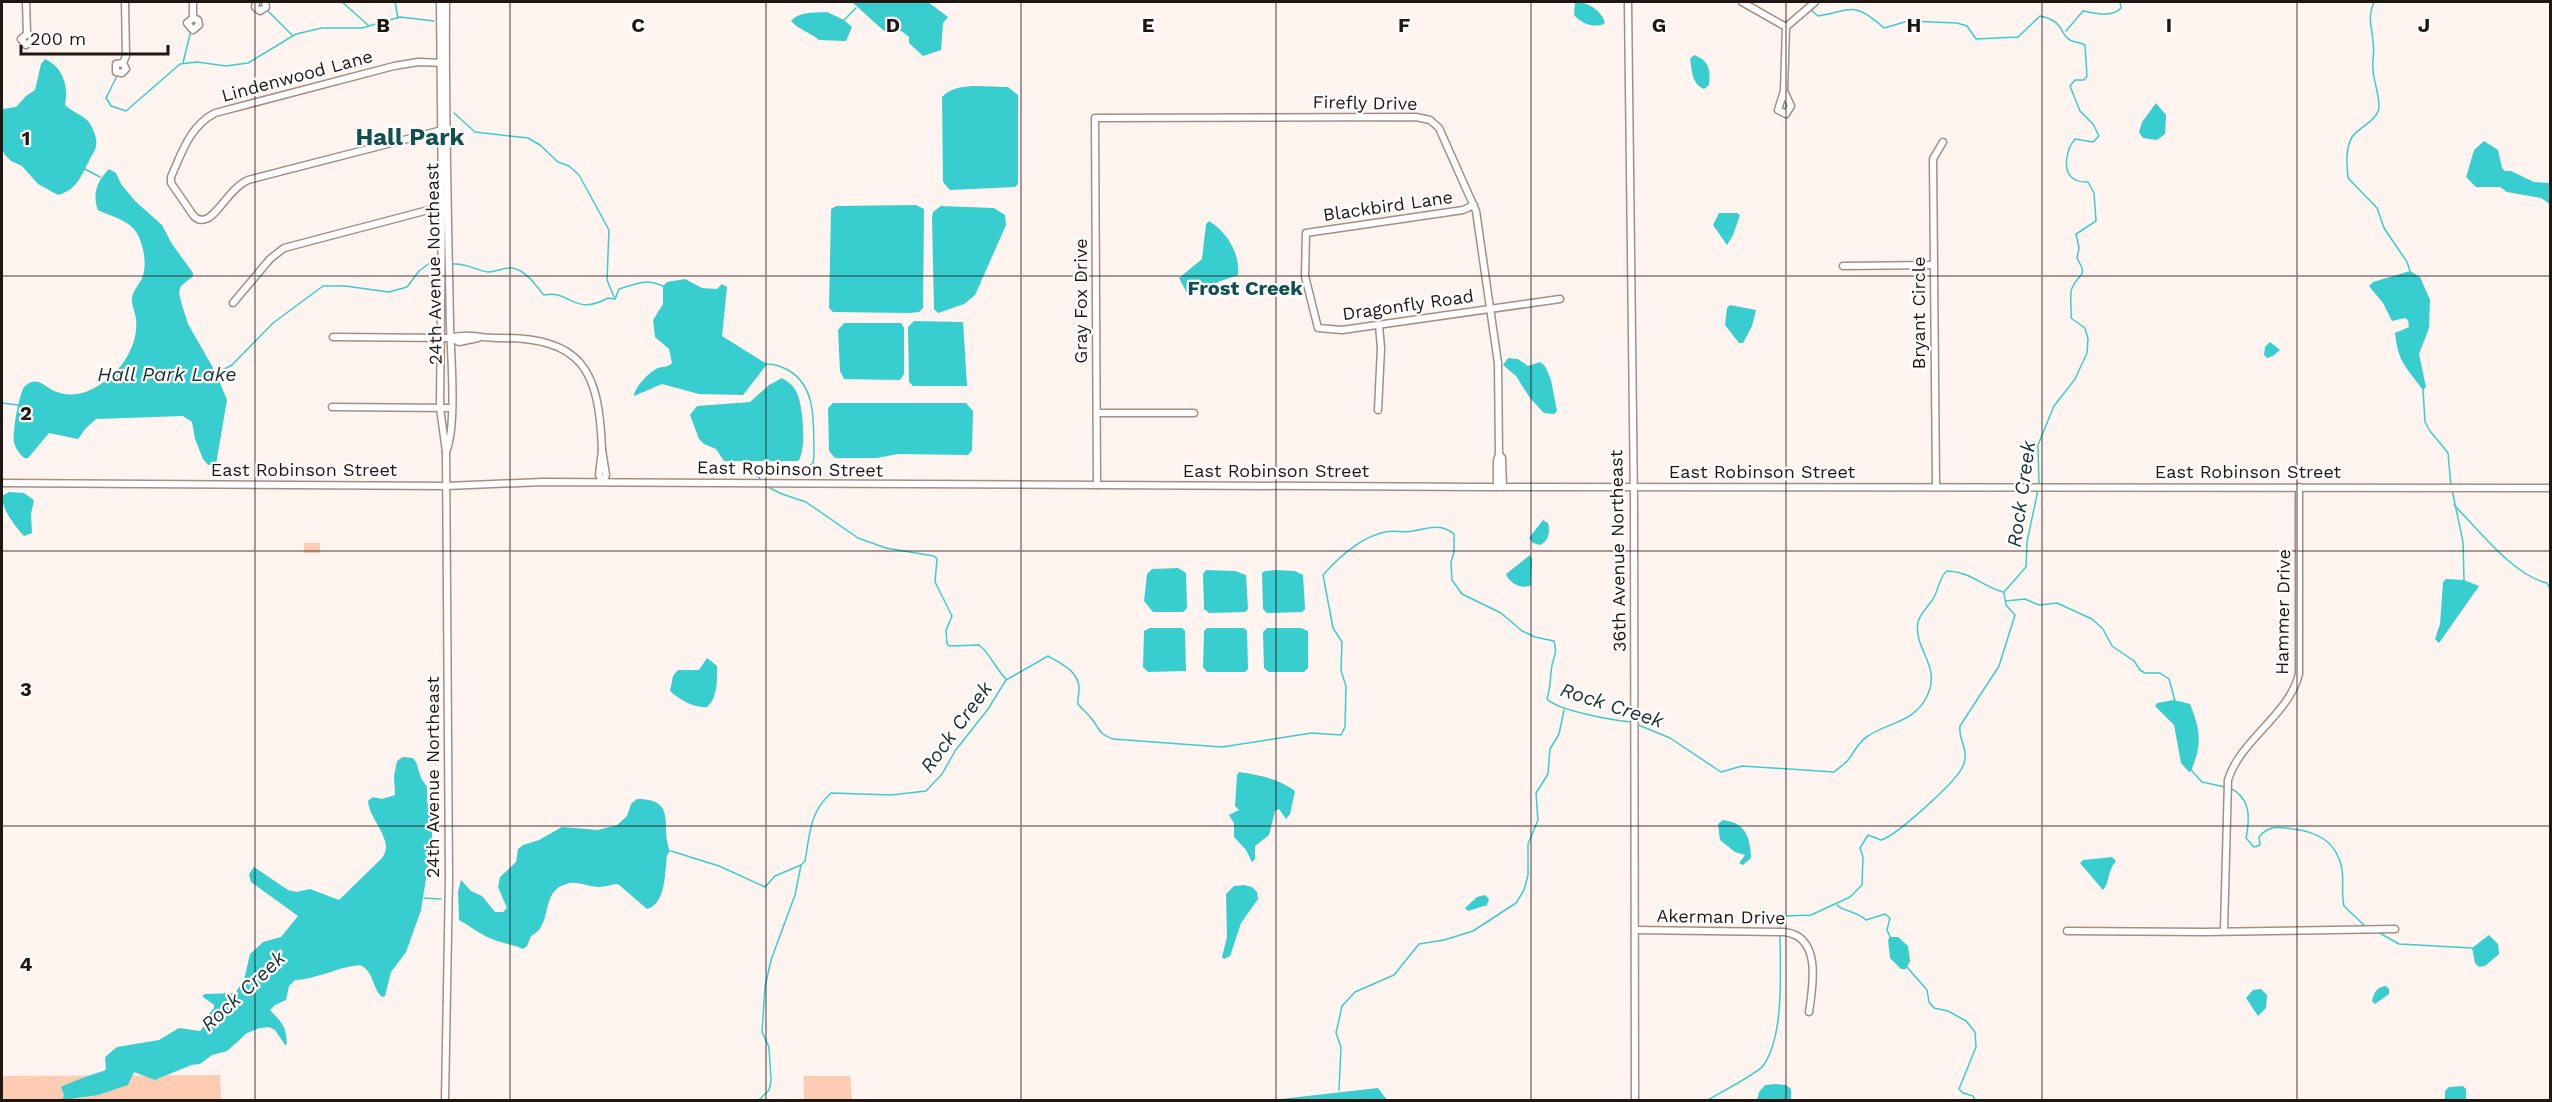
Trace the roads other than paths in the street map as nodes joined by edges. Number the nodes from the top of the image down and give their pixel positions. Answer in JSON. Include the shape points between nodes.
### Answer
{"nodes":[{"id":1,"x":26,"y":2,"type":"edge"},
{"id":2,"x":125,"y":2,"type":"edge"},
{"id":3,"x":193,"y":2,"type":"edge"},
{"id":4,"x":256,"y":2,"type":"edge"},
{"id":5,"x":265,"y":2,"type":"edge"},
{"id":6,"x":440,"y":2,"type":"edge"},
{"id":7,"x":446,"y":2,"type":"edge"},
{"id":8,"x":1628,"y":2,"type":"edge"},
{"id":9,"x":1742,"y":2,"type":"edge"},
{"id":10,"x":1815,"y":2,"type":"edge"},
{"id":11,"x":193,"y":18,"type":"dead end"},
{"id":12,"x":1786,"y":27,"type":"junction"},
{"id":13,"x":27,"y":34,"type":"dead end"},
{"id":14,"x":123,"y":63,"type":"dead end"},
{"id":15,"x":443,"y":63,"type":"junction"},
{"id":16,"x":1784,"y":91,"type":"dead end"},
{"id":17,"x":1095,"y":118,"type":"joint"},
{"id":18,"x":444,"y":130,"type":"junction"},
{"id":19,"x":1943,"y":142,"type":"dead end"},
{"id":20,"x":1474,"y":205,"type":"junction"},
{"id":21,"x":444,"y":208,"type":"junction"},
{"id":22,"x":1306,"y":233,"type":"joint"},
{"id":23,"x":1934,"y":265,"type":"junction"},
{"id":24,"x":1843,"y":266,"type":"dead end"},
{"id":25,"x":1560,"y":299,"type":"dead end"},
{"id":26,"x":232,"y":303,"type":"dead end"},
{"id":27,"x":1491,"y":309,"type":"junction"},
{"id":28,"x":1379,"y":325,"type":"junction"},
{"id":29,"x":333,"y":337,"type":"dead end"},
{"id":30,"x":440,"y":338,"type":"junction"},
{"id":31,"x":451,"y":338,"type":"junction"},
{"id":32,"x":332,"y":407,"type":"dead end"},
{"id":33,"x":440,"y":408,"type":"junction"},
{"id":34,"x":451,"y":408,"type":"junction"},
{"id":35,"x":1378,"y":410,"type":"dead end"},
{"id":36,"x":1097,"y":413,"type":"junction"},
{"id":37,"x":1194,"y":413,"type":"dead end"},
{"id":38,"x":446,"y":452,"type":"junction"},
{"id":39,"x":603,"y":482,"type":"junction"},
{"id":40,"x":2,"y":483,"type":"edge"},
{"id":41,"x":1097,"y":485,"type":"junction"},
{"id":42,"x":446,"y":486,"type":"junction"},
{"id":43,"x":1936,"y":486,"type":"junction"},
{"id":44,"x":1500,"y":487,"type":"junction"},
{"id":45,"x":1634,"y":487,"type":"junction"},
{"id":46,"x":2299,"y":487,"type":"junction"},
{"id":47,"x":2550,"y":488,"type":"edge"},
{"id":48,"x":2395,"y":929,"type":"dead end"},
{"id":49,"x":1635,"y":930,"type":"junction"},
{"id":50,"x":2224,"y":930,"type":"junction"},
{"id":51,"x":2067,"y":931,"type":"dead end"},
{"id":52,"x":1809,"y":1011,"type":"dead end"},
{"id":53,"x":445,"y":1101,"type":"edge"},
{"id":54,"x":1635,"y":1101,"type":"edge"}],
"edges":[{"from":1,"to":13,"type":"street"},
{"from":2,"to":14,"type":"street"},
{"from":3,"to":11,"type":"street"},
{"from":4,"to":5,"type":"street","via":[[260,11],[265,9]]},
{"from":6,"to":15,"type":"street","name":"24th Avenue Northeast"},
{"from":7,"to":15,"type":"street","name":"24th Avenue Northeast"},
{"from":8,"to":45,"type":"street","name":"36th Avenue Northeast"},
{"from":9,"to":12,"type":"street"},
{"from":10,"to":12,"type":"street"},
{"from":12,"to":16,"type":"street"},
{"from":15,"to":18,"type":"street","name":"24th Avenue Northeast"},
{"from":15,"to":18,"type":"street","name":"Lindenwood Lane","via":[[394,66],[215,113],[198,125],[188,139],[171,183],[195,218],[206,219],[236,187],[248,180]]},
{"from":17,"to":20,"type":"street","name":"Firefly Drive","via":[[1423,118],[1439,128]]},
{"from":17,"to":36,"type":"street","name":"Gray Fox Drive"},
{"from":18,"to":21,"type":"street","name":"24th Avenue Northeast"},
{"from":19,"to":23,"type":"street","name":"Bryant Circle","via":[[1933,159]]},
{"from":20,"to":22,"type":"street","name":"Blackbird Lane","via":[[1463,210]]},
{"from":20,"to":27,"type":"street","name":"Firefly Drive"},
{"from":21,"to":26,"type":"street","via":[[284,248]]},
{"from":21,"to":30,"type":"street","name":"24th Avenue Northeast"},
{"from":21,"to":31,"type":"street","name":"24th Avenue Northeast"},
{"from":22,"to":28,"type":"street","name":"Dragonfly Road","via":[[1305,276],[1318,328],[1334,331]]},
{"from":23,"to":24,"type":"street"},
{"from":23,"to":43,"type":"street","name":"Bryant Circle"},
{"from":25,"to":27,"type":"street","name":"Dragonfly Road"},
{"from":27,"to":28,"type":"street","name":"Dragonfly Road"},
{"from":27,"to":44,"type":"street","name":"Firefly Drive","via":[[1499,371]]},
{"from":28,"to":35,"type":"street","via":[[1382,348]]},
{"from":29,"to":30,"type":"street"},
{"from":30,"to":31,"type":"street"},
{"from":30,"to":33,"type":"street","name":"24th Avenue Northeast"},
{"from":31,"to":34,"type":"street","name":"24th Avenue Northeast"},
{"from":31,"to":39,"type":"street","via":[[459,342],[479,338],[540,341],[562,348],[578,360],[591,378],[601,419],[606,475]]},
{"from":32,"to":33,"type":"street"},
{"from":33,"to":34,"type":"street"},
{"from":33,"to":38,"type":"street","name":"24th Avenue Northeast"},
{"from":34,"to":38,"type":"street","name":"24th Avenue Northeast"},
{"from":36,"to":37,"type":"street"},
{"from":36,"to":41,"type":"street","name":"Gray Fox Drive"},
{"from":38,"to":42,"type":"street","name":"24th Avenue Northeast"},
{"from":39,"to":41,"type":"street","name":"East Robinson Street"},
{"from":39,"to":42,"type":"street","name":"East Robinson Street"},
{"from":40,"to":42,"type":"street","name":"East Robinson Street"},
{"from":41,"to":44,"type":"street","name":"East Robinson Street"},
{"from":42,"to":53,"type":"street","name":"24th Avenue Northeast","via":[[449,921]]},
{"from":43,"to":45,"type":"street","name":"East Robinson Street"},
{"from":43,"to":46,"type":"street","name":"East Robinson Street"},
{"from":44,"to":45,"type":"street","name":"East Robinson Street"},
{"from":45,"to":49,"type":"street","name":"36th Avenue Northeast"},
{"from":46,"to":47,"type":"street","name":"East Robinson Street"},
{"from":46,"to":50,"type":"street","name":"Hammer Drive","via":[[2300,674],[2228,780]]},
{"from":48,"to":50,"type":"street"},
{"from":49,"to":52,"type":"street","name":"Akerman Drive","via":[[1797,935],[1804,942],[1813,966]]},
{"from":49,"to":54,"type":"street","name":"36th Avenue Northeast"},
{"from":50,"to":51,"type":"street"}]}
